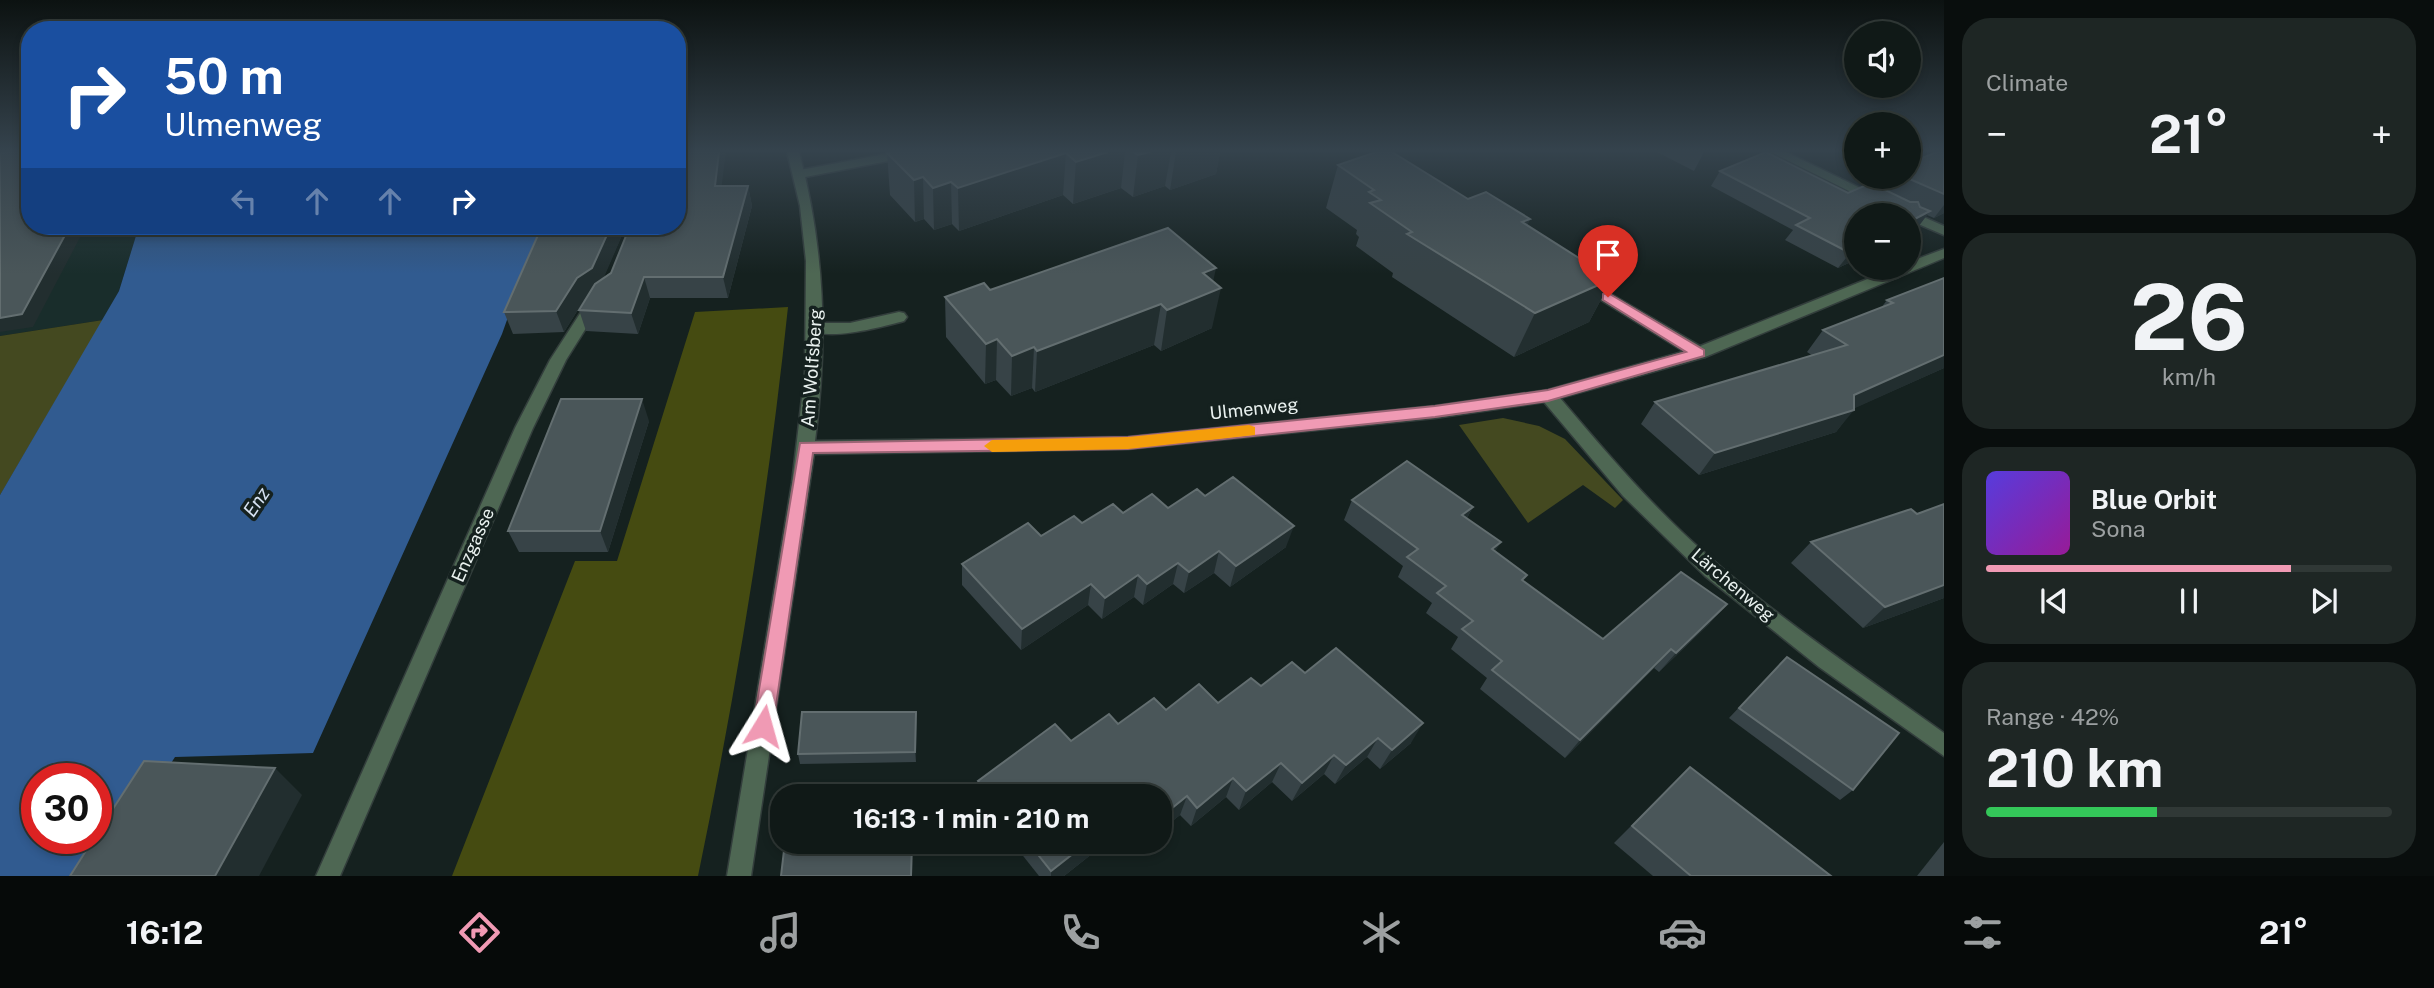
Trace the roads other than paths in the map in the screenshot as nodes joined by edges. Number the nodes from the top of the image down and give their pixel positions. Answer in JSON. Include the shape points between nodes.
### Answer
{"nodes":[{"id":1,"x":804,"y":193,"type":"edge"},
{"id":2,"x":1863,"y":193,"type":"edge"},
{"id":3,"x":1944,"y":231,"type":"edge"},
{"id":4,"x":1944,"y":253,"type":"edge"},
{"id":5,"x":1921,"y":262,"type":"edge"},
{"id":6,"x":1569,"y":274,"type":"edge"},
{"id":7,"x":1876,"y":280,"type":"edge"},
{"id":8,"x":611,"y":282,"type":"edge"},
{"id":9,"x":899,"y":317,"type":"dead end"},
{"id":10,"x":817,"y":328,"type":"junction"},
{"id":11,"x":1699,"y":353,"type":"junction"},
{"id":12,"x":1548,"y":396,"type":"junction"},
{"id":13,"x":806,"y":447,"type":"junction"},
{"id":14,"x":1944,"y":746,"type":"edge"},
{"id":15,"x":328,"y":876,"type":"edge"},
{"id":16,"x":739,"y":876,"type":"edge"}],
"edges":[{"from":1,"to":10,"type":"street","name":"Am Wolfsberg","via":[[813,233]]},
{"from":2,"to":3,"type":"street"},
{"from":4,"to":5,"type":"street","name":"Ulmenweg"},
{"from":6,"to":11,"type":"street"},
{"from":7,"to":11,"type":"street","name":"Ulmenweg"},
{"from":8,"to":15,"type":"street","name":"Enzgasse","via":[[558,360],[524,428]]},
{"from":9,"to":10,"type":"street","via":[[850,328]]},
{"from":10,"to":13,"type":"street","name":"Am Wolfsberg"},
{"from":11,"to":12,"type":"street","name":"Ulmenweg"},
{"from":12,"to":13,"type":"street","name":"Ulmenweg","via":[[1128,443]]},
{"from":12,"to":14,"type":"street","name":"Lärchenweg","via":[[1642,505],[1696,556],[1760,610]]},
{"from":13,"to":16,"type":"street","name":"Am Wolfsberg"}]}
